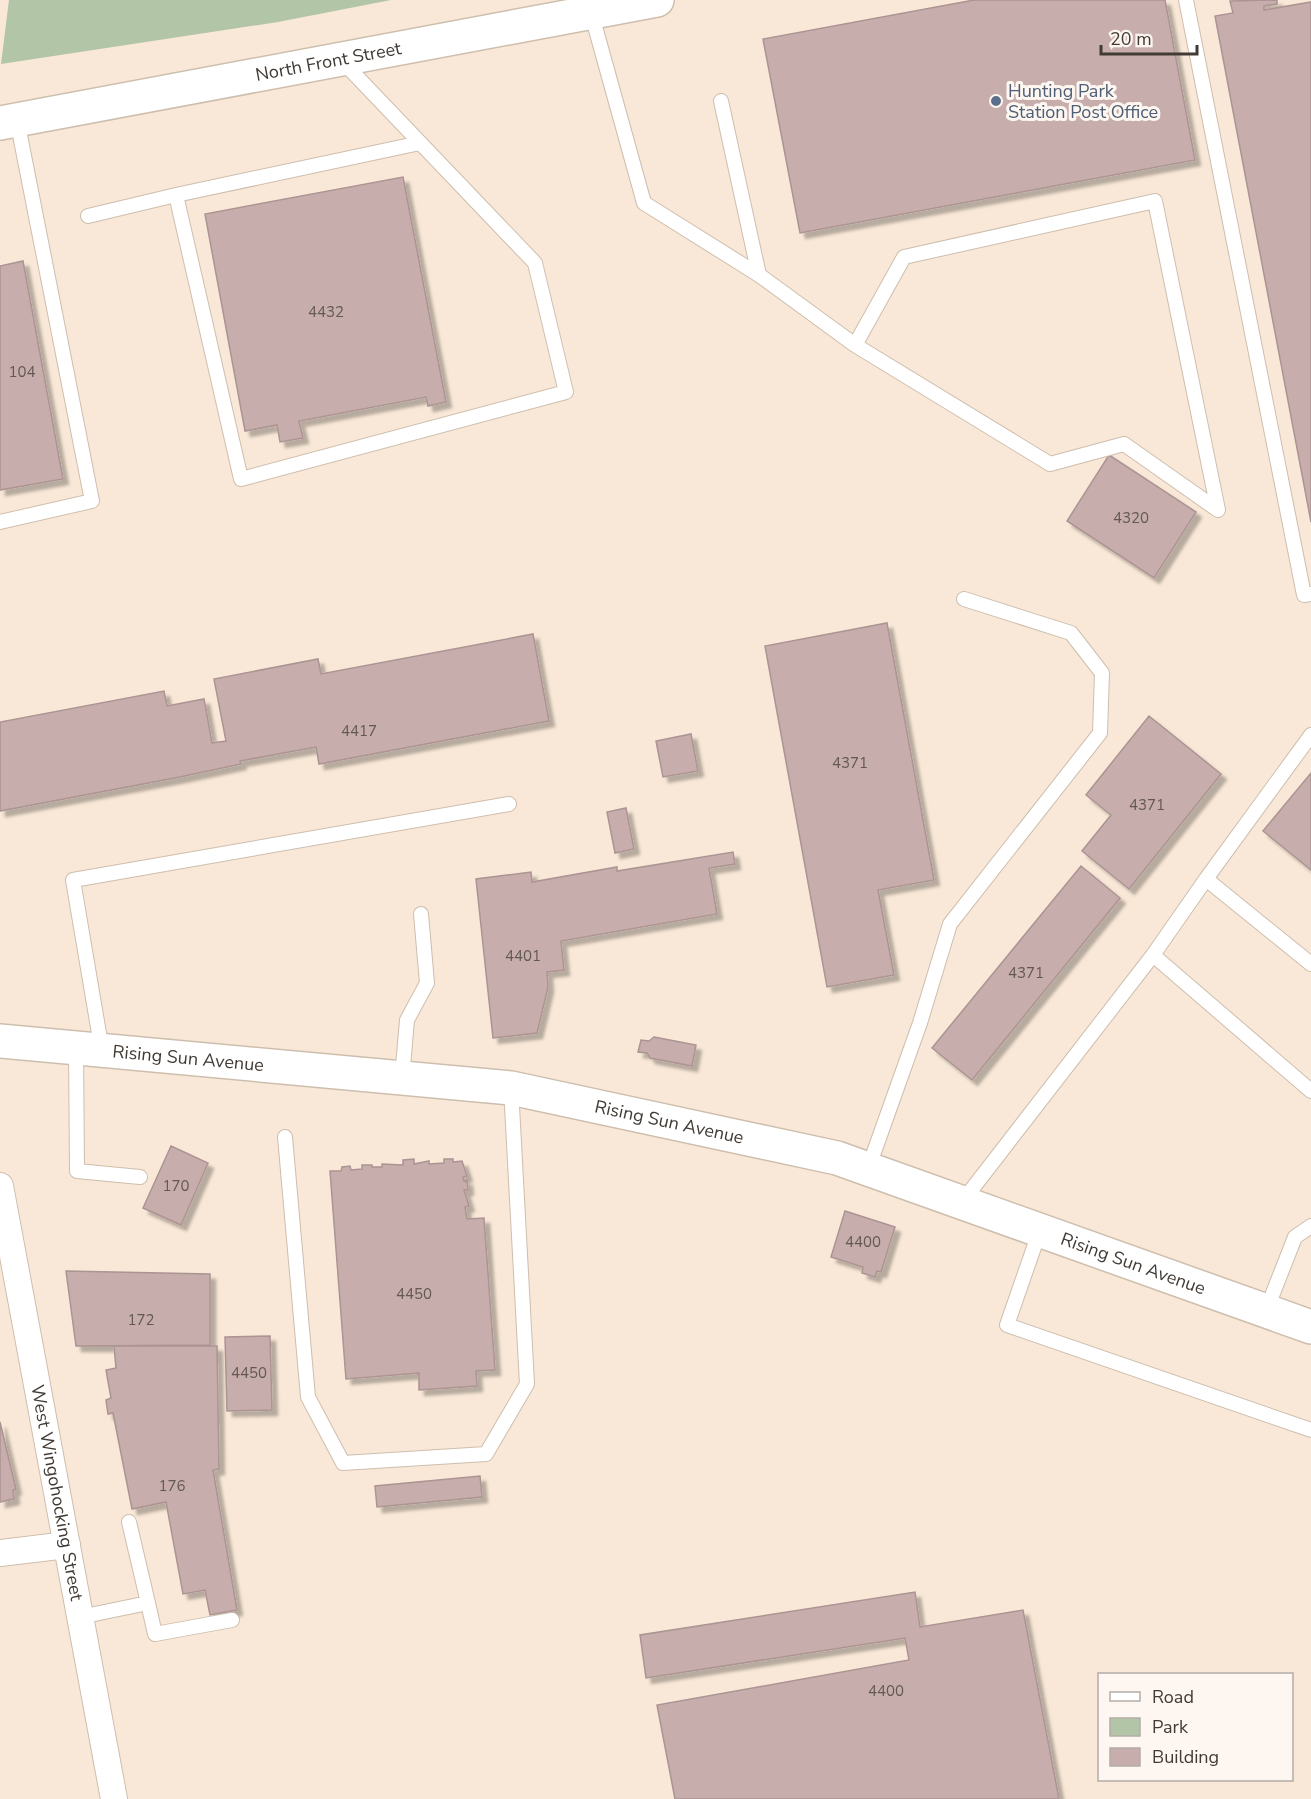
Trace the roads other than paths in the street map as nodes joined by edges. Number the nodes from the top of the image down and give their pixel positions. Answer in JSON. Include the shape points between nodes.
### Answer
{"nodes":[{"id":1,"x":657,"y":0,"type":"edge"},
{"id":2,"x":1186,"y":0,"type":"edge"},
{"id":3,"x":591,"y":12,"type":"junction"},
{"id":4,"x":341,"y":59,"type":"junction"},
{"id":5,"x":721,"y":101,"type":"dead end"},
{"id":6,"x":8,"y":122,"type":"edge"},
{"id":7,"x":420,"y":143,"type":"junction"},
{"id":8,"x":176,"y":195,"type":"junction"},
{"id":9,"x":88,"y":216,"type":"dead end"},
{"id":10,"x":759,"y":275,"type":"junction"},
{"id":11,"x":855,"y":345,"type":"junction"},
{"id":12,"x":0,"y":522,"type":"edge"},
{"id":13,"x":1311,"y":594,"type":"edge"},
{"id":14,"x":964,"y":598,"type":"dead end"},
{"id":15,"x":1311,"y":735,"type":"edge"},
{"id":16,"x":509,"y":804,"type":"dead end"},
{"id":17,"x":1206,"y":879,"type":"junction"},
{"id":18,"x":421,"y":914,"type":"dead end"},
{"id":19,"x":1154,"y":955,"type":"junction"},
{"id":20,"x":1311,"y":964,"type":"edge"},
{"id":21,"x":0,"y":1041,"type":"edge"},
{"id":22,"x":89,"y":1050,"type":"junction"},
{"id":23,"x":402,"y":1078,"type":"junction"},
{"id":24,"x":511,"y":1088,"type":"junction"},
{"id":25,"x":1311,"y":1091,"type":"edge"},
{"id":26,"x":285,"y":1137,"type":"dead end"},
{"id":27,"x":868,"y":1168,"type":"junction"},
{"id":28,"x":140,"y":1177,"type":"dead end"},
{"id":29,"x":0,"y":1186,"type":"edge"},
{"id":30,"x":962,"y":1203,"type":"junction"},
{"id":31,"x":1311,"y":1226,"type":"edge"},
{"id":32,"x":1040,"y":1230,"type":"junction"},
{"id":33,"x":1266,"y":1311,"type":"junction"},
{"id":34,"x":1311,"y":1327,"type":"edge"},
{"id":35,"x":1311,"y":1430,"type":"edge"},
{"id":36,"x":129,"y":1522,"type":"dead end"},
{"id":37,"x":67,"y":1545,"type":"junction"},
{"id":38,"x":0,"y":1553,"type":"edge"},
{"id":39,"x":148,"y":1603,"type":"junction"},
{"id":40,"x":80,"y":1617,"type":"junction"},
{"id":41,"x":232,"y":1620,"type":"dead end"},
{"id":42,"x":114,"y":1799,"type":"edge"}],
"edges":[{"from":1,"to":3,"type":"street","name":"North Front Street"},
{"from":2,"to":13,"type":"lane","via":[[1304,595]]},
{"from":3,"to":4,"type":"street","name":"North Front Street"},
{"from":3,"to":10,"type":"lane","via":[[644,203]]},
{"from":4,"to":6,"type":"street","name":"North Front Street"},
{"from":4,"to":7,"type":"lane"},
{"from":5,"to":10,"type":"lane"},
{"from":6,"to":12,"type":"lane","via":[[92,501]]},
{"from":7,"to":8,"type":"lane"},
{"from":7,"to":8,"type":"lane","via":[[535,263],[566,392],[241,479]]},
{"from":8,"to":9,"type":"lane"},
{"from":10,"to":11,"type":"lane"},
{"from":11,"to":11,"type":"lane","via":[[1050,464],[1124,444],[1218,510],[1155,201],[904,256]]},
{"from":14,"to":27,"type":"lane","via":[[1071,633],[1102,673],[1100,733],[950,924],[920,1023]]},
{"from":15,"to":17,"type":"lane"},
{"from":16,"to":22,"type":"lane","via":[[73,880]]},
{"from":17,"to":19,"type":"lane"},
{"from":17,"to":20,"type":"lane"},
{"from":18,"to":23,"type":"lane","via":[[427,983],[407,1020]]},
{"from":19,"to":25,"type":"lane"},
{"from":19,"to":30,"type":"lane"},
{"from":21,"to":22,"type":"street","name":"Rising Sun Avenue"},
{"from":22,"to":23,"type":"street","name":"Rising Sun Avenue"},
{"from":22,"to":28,"type":"lane","via":[[77,1171]]},
{"from":23,"to":24,"type":"street","name":"Rising Sun Avenue"},
{"from":24,"to":26,"type":"lane","via":[[526,1384],[486,1454],[343,1463],[308,1397]]},
{"from":24,"to":27,"type":"street","name":"Rising Sun Avenue"},
{"from":27,"to":30,"type":"street","name":"Rising Sun Avenue"},
{"from":29,"to":37,"type":"street","name":"West Wingohocking Street"},
{"from":30,"to":32,"type":"street","name":"Rising Sun Avenue"},
{"from":31,"to":33,"type":"lane","via":[[1295,1237]]},
{"from":32,"to":33,"type":"street","name":"Rising Sun Avenue"},
{"from":32,"to":35,"type":"lane","via":[[1007,1325]]},
{"from":33,"to":34,"type":"street","name":"Rising Sun Avenue"},
{"from":36,"to":39,"type":"lane"},
{"from":37,"to":38,"type":"street"},
{"from":37,"to":40,"type":"street","name":"West Wingohocking Street"},
{"from":39,"to":40,"type":"lane"},
{"from":39,"to":41,"type":"lane","via":[[155,1634]]},
{"from":40,"to":42,"type":"street","name":"West Wingohocking Street"}]}
